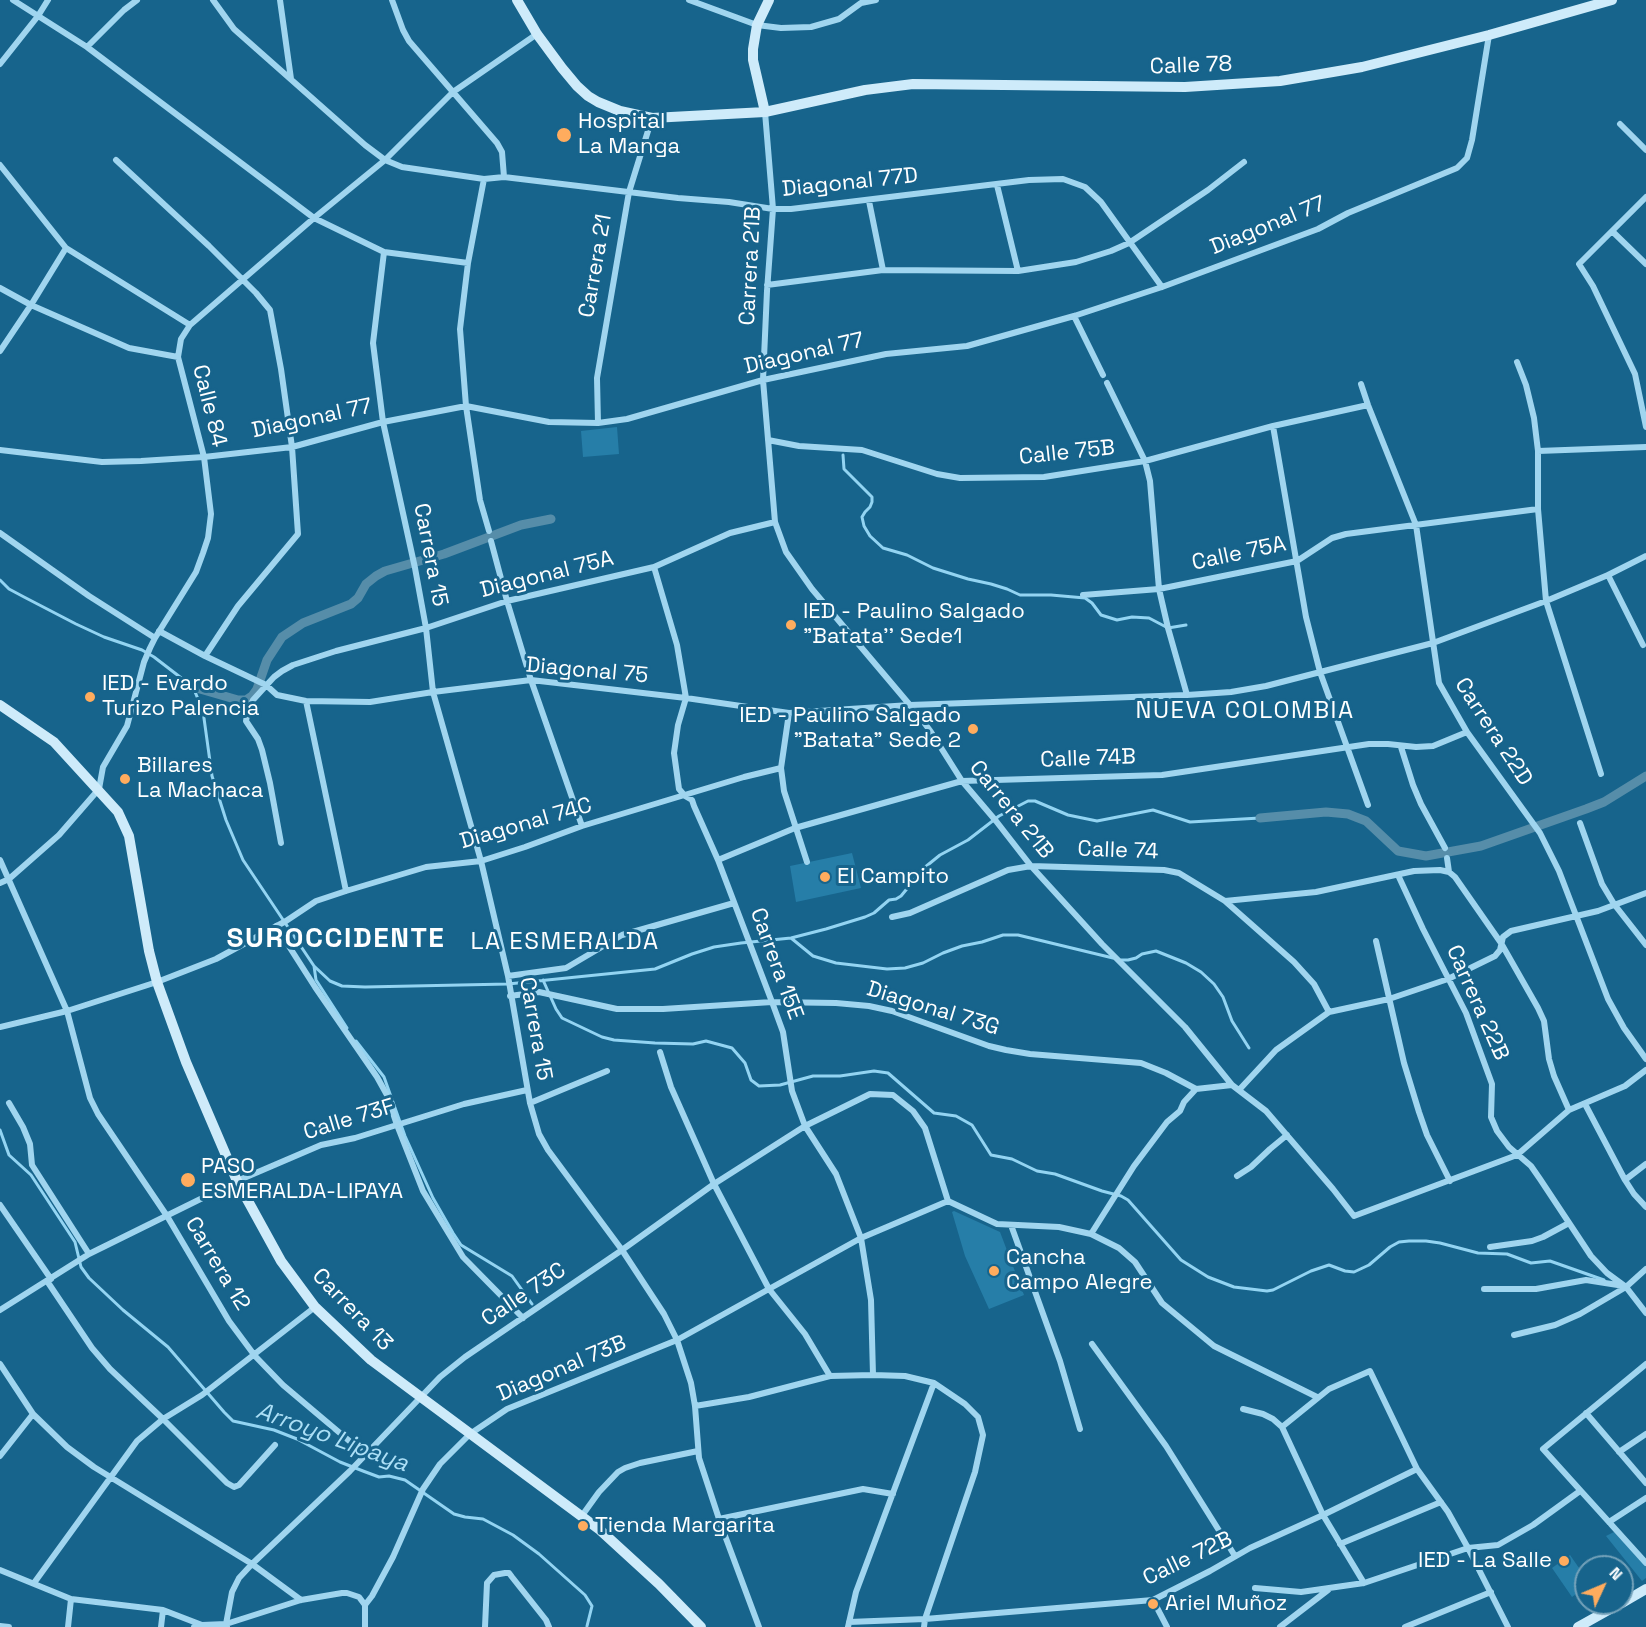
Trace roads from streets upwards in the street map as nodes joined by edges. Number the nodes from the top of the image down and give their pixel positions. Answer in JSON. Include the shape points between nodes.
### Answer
{"nodes":[{"id":1,"x":13,"y":0,"type":"edge"},
{"id":2,"x":48,"y":0,"type":"edge"},
{"id":3,"x":138,"y":0,"type":"edge"},
{"id":4,"x":213,"y":0,"type":"edge"},
{"id":5,"x":280,"y":0,"type":"edge"},
{"id":6,"x":392,"y":0,"type":"edge"},
{"id":7,"x":517,"y":0,"type":"edge"},
{"id":8,"x":689,"y":0,"type":"edge"},
{"id":9,"x":769,"y":0,"type":"edge"},
{"id":10,"x":876,"y":0,"type":"edge"},
{"id":11,"x":1612,"y":0,"type":"edge"},
{"id":12,"x":862,"y":2,"type":"edge"},
{"id":13,"x":38,"y":16,"type":"junction"},
{"id":14,"x":758,"y":25,"type":"junction"},
{"id":15,"x":537,"y":34,"type":"junction"},
{"id":16,"x":1489,"y":35,"type":"junction"},
{"id":17,"x":87,"y":46,"type":"junction"},
{"id":18,"x":0,"y":64,"type":"edge"},
{"id":19,"x":291,"y":79,"type":"junction"},
{"id":20,"x":453,"y":93,"type":"junction"},
{"id":21,"x":765,"y":112,"type":"junction"},
{"id":22,"x":652,"y":118,"type":"junction"},
{"id":23,"x":1620,"y":124,"type":"dead end"},
{"id":24,"x":1646,"y":150,"type":"edge"},
{"id":25,"x":116,"y":160,"type":"dead end"},
{"id":26,"x":385,"y":160,"type":"junction"},
{"id":27,"x":1244,"y":162,"type":"dead end"},
{"id":28,"x":0,"y":165,"type":"edge"},
{"id":29,"x":504,"y":177,"type":"junction"},
{"id":30,"x":484,"y":179,"type":"junction"},
{"id":31,"x":997,"y":185,"type":"junction"},
{"id":32,"x":629,"y":192,"type":"junction"},
{"id":33,"x":1646,"y":197,"type":"edge"},
{"id":34,"x":869,"y":201,"type":"junction"},
{"id":35,"x":773,"y":209,"type":"junction"},
{"id":36,"x":314,"y":218,"type":"junction"},
{"id":37,"x":1613,"y":232,"type":"junction"},
{"id":38,"x":1129,"y":243,"type":"junction"},
{"id":39,"x":66,"y":248,"type":"junction"},
{"id":40,"x":384,"y":252,"type":"junction"},
{"id":41,"x":468,"y":264,"type":"junction"},
{"id":42,"x":1646,"y":264,"type":"edge"},
{"id":43,"x":883,"y":270,"type":"junction"},
{"id":44,"x":1018,"y":271,"type":"junction"},
{"id":45,"x":242,"y":279,"type":"junction"},
{"id":46,"x":767,"y":285,"type":"junction"},
{"id":47,"x":0,"y":288,"type":"edge"},
{"id":48,"x":1162,"y":288,"type":"junction"},
{"id":49,"x":31,"y":305,"type":"junction"},
{"id":50,"x":1074,"y":316,"type":"junction"},
{"id":51,"x":190,"y":325,"type":"junction"},
{"id":52,"x":0,"y":351,"type":"edge"},
{"id":53,"x":178,"y":357,"type":"junction"},
{"id":54,"x":1517,"y":362,"type":"dead end"},
{"id":55,"x":1103,"y":375,"type":"dead end"},
{"id":56,"x":764,"y":380,"type":"junction"},
{"id":57,"x":1107,"y":383,"type":"dead end"},
{"id":58,"x":1361,"y":384,"type":"dead end"},
{"id":59,"x":1368,"y":405,"type":"junction"},
{"id":60,"x":466,"y":406,"type":"junction"},
{"id":61,"x":383,"y":422,"type":"junction"},
{"id":62,"x":598,"y":423,"type":"junction"},
{"id":63,"x":1274,"y":426,"type":"junction"},
{"id":64,"x":1646,"y":427,"type":"edge"},
{"id":65,"x":768,"y":440,"type":"junction"},
{"id":66,"x":292,"y":447,"type":"junction"},
{"id":67,"x":1646,"y":447,"type":"edge"},
{"id":68,"x":0,"y":450,"type":"edge"},
{"id":69,"x":1538,"y":451,"type":"junction"},
{"id":70,"x":204,"y":457,"type":"junction"},
{"id":71,"x":1145,"y":461,"type":"junction"},
{"id":72,"x":1538,"y":509,"type":"junction"},
{"id":73,"x":776,"y":522,"type":"junction"},
{"id":74,"x":1416,"y":525,"type":"junction"},
{"id":75,"x":489,"y":531,"type":"dead end"},
{"id":76,"x":0,"y":533,"type":"edge"},
{"id":77,"x":491,"y":542,"type":"dead end"},
{"id":78,"x":1646,"y":555,"type":"edge"},
{"id":79,"x":1297,"y":561,"type":"junction"},
{"id":80,"x":654,"y":567,"type":"junction"},
{"id":81,"x":1608,"y":575,"type":"junction"},
{"id":82,"x":1159,"y":589,"type":"junction"},
{"id":83,"x":1083,"y":595,"type":"dead end"},
{"id":84,"x":507,"y":601,"type":"junction"},
{"id":85,"x":1546,"y":602,"type":"junction"},
{"id":86,"x":426,"y":628,"type":"junction"},
{"id":87,"x":159,"y":631,"type":"junction"},
{"id":88,"x":155,"y":638,"type":"junction"},
{"id":89,"x":1433,"y":644,"type":"junction"},
{"id":90,"x":1643,"y":645,"type":"dead end"},
{"id":91,"x":205,"y":656,"type":"junction"},
{"id":92,"x":1320,"y":672,"type":"junction"},
{"id":93,"x":531,"y":680,"type":"junction"},
{"id":94,"x":264,"y":685,"type":"junction"},
{"id":95,"x":433,"y":692,"type":"junction"},
{"id":96,"x":1187,"y":695,"type":"junction"},
{"id":97,"x":686,"y":698,"type":"junction"},
{"id":98,"x":306,"y":701,"type":"junction"},
{"id":99,"x":0,"y":705,"type":"edge"},
{"id":100,"x":910,"y":705,"type":"junction"},
{"id":101,"x":789,"y":713,"type":"junction"},
{"id":102,"x":1467,"y":732,"type":"junction"},
{"id":103,"x":1346,"y":747,"type":"junction"},
{"id":104,"x":1401,"y":747,"type":"junction"},
{"id":105,"x":781,"y":768,"type":"junction"},
{"id":106,"x":1601,"y":774,"type":"dead end"},
{"id":107,"x":962,"y":781,"type":"junction"},
{"id":108,"x":99,"y":789,"type":"junction"},
{"id":109,"x":685,"y":796,"type":"junction"},
{"id":110,"x":1368,"y":806,"type":"dead end"},
{"id":111,"x":1580,"y":823,"type":"dead end"},
{"id":112,"x":582,"y":826,"type":"junction"},
{"id":113,"x":795,"y":828,"type":"junction"},
{"id":114,"x":281,"y":843,"type":"dead end"},
{"id":115,"x":1445,"y":848,"type":"dead end"},
{"id":116,"x":1447,"y":858,"type":"dead end"},
{"id":117,"x":0,"y":860,"type":"edge"},
{"id":118,"x":718,"y":860,"type":"junction"},
{"id":119,"x":481,"y":861,"type":"junction"},
{"id":120,"x":807,"y":862,"type":"dead end"},
{"id":121,"x":1031,"y":866,"type":"junction"},
{"id":122,"x":1449,"y":872,"type":"junction"},
{"id":123,"x":1398,"y":875,"type":"junction"},
{"id":124,"x":9,"y":879,"type":"junction"},
{"id":125,"x":0,"y":883,"type":"edge"},
{"id":126,"x":346,"y":891,"type":"junction"},
{"id":127,"x":1646,"y":893,"type":"edge"},
{"id":128,"x":1224,"y":901,"type":"junction"},
{"id":129,"x":734,"y":903,"type":"junction"},
{"id":130,"x":1614,"y":904,"type":"junction"},
{"id":131,"x":1575,"y":916,"type":"junction"},
{"id":132,"x":892,"y":917,"type":"dead end"},
{"id":133,"x":278,"y":925,"type":"junction"},
{"id":134,"x":1376,"y":941,"type":"dead end"},
{"id":135,"x":1501,"y":943,"type":"junction"},
{"id":136,"x":1646,"y":945,"type":"edge"},
{"id":137,"x":508,"y":978,"type":"junction"},
{"id":138,"x":1448,"y":979,"type":"junction"},
{"id":139,"x":157,"y":982,"type":"junction"},
{"id":140,"x":510,"y":995,"type":"junction"},
{"id":141,"x":1389,"y":999,"type":"junction"},
{"id":142,"x":772,"y":1002,"type":"junction"},
{"id":143,"x":67,"y":1011,"type":"junction"},
{"id":144,"x":1329,"y":1012,"type":"junction"},
{"id":145,"x":0,"y":1027,"type":"edge"},
{"id":146,"x":660,"y":1052,"type":"dead end"},
{"id":147,"x":1646,"y":1059,"type":"edge"},
{"id":148,"x":1646,"y":1070,"type":"edge"},
{"id":149,"x":607,"y":1071,"type":"dead end"},
{"id":150,"x":1232,"y":1085,"type":"junction"},
{"id":151,"x":1196,"y":1089,"type":"junction"},
{"id":152,"x":527,"y":1090,"type":"junction"},
{"id":153,"x":1239,"y":1090,"type":"junction"},
{"id":154,"x":9,"y":1102,"type":"dead end"},
{"id":155,"x":530,"y":1103,"type":"junction"},
{"id":156,"x":1585,"y":1104,"type":"junction"},
{"id":157,"x":1569,"y":1110,"type":"junction"},
{"id":158,"x":398,"y":1125,"type":"junction"},
{"id":159,"x":805,"y":1126,"type":"junction"},
{"id":160,"x":1287,"y":1135,"type":"junction"},
{"id":161,"x":1517,"y":1155,"type":"junction"},
{"id":162,"x":1646,"y":1164,"type":"edge"},
{"id":163,"x":1237,"y":1176,"type":"dead end"},
{"id":164,"x":1624,"y":1180,"type":"junction"},
{"id":165,"x":237,"y":1181,"type":"junction"},
{"id":166,"x":1450,"y":1181,"type":"junction"},
{"id":167,"x":714,"y":1184,"type":"junction"},
{"id":168,"x":948,"y":1202,"type":"junction"},
{"id":169,"x":0,"y":1205,"type":"edge"},
{"id":170,"x":1646,"y":1207,"type":"edge"},
{"id":171,"x":167,"y":1216,"type":"junction"},
{"id":172,"x":1569,"y":1223,"type":"junction"},
{"id":173,"x":1011,"y":1226,"type":"junction"},
{"id":174,"x":1091,"y":1234,"type":"junction"},
{"id":175,"x":861,"y":1238,"type":"junction"},
{"id":176,"x":1490,"y":1247,"type":"dead end"},
{"id":177,"x":622,"y":1250,"type":"junction"},
{"id":178,"x":83,"y":1258,"type":"junction"},
{"id":179,"x":1646,"y":1269,"type":"edge"},
{"id":180,"x":49,"y":1280,"type":"junction"},
{"id":181,"x":1625,"y":1286,"type":"junction"},
{"id":182,"x":769,"y":1289,"type":"junction"},
{"id":183,"x":1484,"y":1289,"type":"dead end"},
{"id":184,"x":315,"y":1307,"type":"junction"},
{"id":185,"x":0,"y":1310,"type":"edge"},
{"id":186,"x":1646,"y":1313,"type":"edge"},
{"id":187,"x":523,"y":1318,"type":"junction"},
{"id":188,"x":1514,"y":1335,"type":"dead end"},
{"id":189,"x":677,"y":1340,"type":"junction"},
{"id":190,"x":1092,"y":1344,"type":"dead end"},
{"id":191,"x":255,"y":1356,"type":"junction"},
{"id":192,"x":0,"y":1364,"type":"edge"},
{"id":193,"x":1646,"y":1364,"type":"edge"},
{"id":194,"x":873,"y":1375,"type":"junction"},
{"id":195,"x":830,"y":1376,"type":"junction"},
{"id":196,"x":934,"y":1383,"type":"junction"},
{"id":197,"x":420,"y":1397,"type":"junction"},
{"id":198,"x":1317,"y":1397,"type":"junction"},
{"id":199,"x":695,"y":1406,"type":"junction"},
{"id":200,"x":1243,"y":1409,"type":"dead end"},
{"id":201,"x":1586,"y":1413,"type":"junction"},
{"id":202,"x":33,"y":1414,"type":"junction"},
{"id":203,"x":163,"y":1419,"type":"junction"},
{"id":204,"x":1281,"y":1427,"type":"junction"},
{"id":205,"x":1080,"y":1429,"type":"dead end"},
{"id":206,"x":470,"y":1434,"type":"junction"},
{"id":207,"x":1646,"y":1434,"type":"edge"},
{"id":208,"x":275,"y":1445,"type":"dead end"},
{"id":209,"x":698,"y":1451,"type":"junction"},
{"id":210,"x":1619,"y":1452,"type":"junction"},
{"id":211,"x":366,"y":1455,"type":"junction"},
{"id":212,"x":0,"y":1456,"type":"edge"},
{"id":213,"x":1417,"y":1469,"type":"junction"},
{"id":214,"x":111,"y":1478,"type":"junction"},
{"id":215,"x":1646,"y":1483,"type":"edge"},
{"id":216,"x":1580,"y":1491,"type":"junction"},
{"id":217,"x":893,"y":1494,"type":"junction"},
{"id":218,"x":1646,"y":1498,"type":"edge"},
{"id":219,"x":1441,"y":1502,"type":"junction"},
{"id":220,"x":1323,"y":1515,"type":"junction"},
{"id":221,"x":581,"y":1517,"type":"junction"},
{"id":222,"x":719,"y":1519,"type":"junction"},
{"id":223,"x":1609,"y":1522,"type":"junction"},
{"id":224,"x":1340,"y":1544,"type":"junction"},
{"id":225,"x":1468,"y":1548,"type":"junction"},
{"id":226,"x":1235,"y":1556,"type":"junction"},
{"id":227,"x":1646,"y":1563,"type":"edge"},
{"id":228,"x":252,"y":1564,"type":"junction"},
{"id":229,"x":0,"y":1570,"type":"edge"},
{"id":230,"x":34,"y":1583,"type":"junction"},
{"id":231,"x":1365,"y":1583,"type":"junction"},
{"id":232,"x":1254,"y":1588,"type":"dead end"},
{"id":233,"x":1329,"y":1589,"type":"junction"},
{"id":234,"x":1491,"y":1592,"type":"junction"},
{"id":235,"x":71,"y":1599,"type":"junction"},
{"id":236,"x":301,"y":1600,"type":"junction"},
{"id":237,"x":1153,"y":1600,"type":"junction"},
{"id":238,"x":365,"y":1605,"type":"junction"},
{"id":239,"x":163,"y":1610,"type":"junction"},
{"id":240,"x":1600,"y":1615,"type":"edge"},
{"id":241,"x":925,"y":1618,"type":"junction"},
{"id":242,"x":849,"y":1624,"type":"edge"},
{"id":243,"x":202,"y":1625,"type":"junction"},
{"id":244,"x":227,"y":1625,"type":"edge"},
{"id":245,"x":0,"y":1626,"type":"edge"},
{"id":246,"x":9,"y":1627,"type":"edge"},
{"id":247,"x":68,"y":1627,"type":"edge"},
{"id":248,"x":161,"y":1627,"type":"edge"},
{"id":249,"x":194,"y":1627,"type":"edge"},
{"id":250,"x":365,"y":1627,"type":"edge"},
{"id":251,"x":485,"y":1627,"type":"edge"},
{"id":252,"x":549,"y":1627,"type":"edge"},
{"id":253,"x":701,"y":1627,"type":"edge"},
{"id":254,"x":759,"y":1627,"type":"edge"},
{"id":255,"x":924,"y":1627,"type":"edge"},
{"id":256,"x":1167,"y":1627,"type":"edge"},
{"id":257,"x":1280,"y":1627,"type":"edge"},
{"id":258,"x":1405,"y":1627,"type":"edge"},
{"id":259,"x":1508,"y":1627,"type":"edge"},
{"id":260,"x":1578,"y":1627,"type":"edge"}],
"edges":[{"from":1,"to":13,"type":"street"},
{"from":2,"to":13,"type":"street"},
{"from":3,"to":17,"type":"street"},
{"from":4,"to":19,"type":"street","via":[[234,29]]},
{"from":5,"to":19,"type":"street"},
{"from":6,"to":20,"type":"street","via":[[409,41]]},
{"from":7,"to":15,"type":"street"},
{"from":8,"to":14,"type":"street"},
{"from":9,"to":14,"type":"street"},
{"from":10,"to":12,"type":"street"},
{"from":11,"to":16,"type":"street","name":"Calle 78"},
{"from":12,"to":14,"type":"street","via":[[839,19],[811,27]]},
{"from":13,"to":17,"type":"street"},
{"from":13,"to":18,"type":"street"},
{"from":14,"to":21,"type":"street","via":[[753,60]]},
{"from":15,"to":20,"type":"street","name":"Calle 84"},
{"from":15,"to":22,"type":"street","via":[[588,96],[620,111]]},
{"from":16,"to":21,"type":"street","name":"Calle 78","via":[[1362,67],[1268,82],[1185,87],[913,84],[865,90]]},
{"from":16,"to":48,"type":"street","name":"Diagonal 77","via":[[1472,140],[1467,158],[1457,168],[1318,229]]},
{"from":17,"to":36,"type":"street"},
{"from":19,"to":26,"type":"street"},
{"from":20,"to":26,"type":"street","name":"Calle 84"},
{"from":20,"to":29,"type":"street","via":[[497,143],[502,152]]},
{"from":21,"to":22,"type":"street"},
{"from":21,"to":35,"type":"street","name":"Carrera 21B"},
{"from":22,"to":32,"type":"street","name":"Carrera 21"},
{"from":23,"to":24,"type":"street"},
{"from":25,"to":45,"type":"street"},
{"from":26,"to":30,"type":"street","name":"Diagonal 77D","via":[[402,167]]},
{"from":26,"to":36,"type":"street","name":"Calle 84"},
{"from":27,"to":38,"type":"street"},
{"from":28,"to":39,"type":"street"},
{"from":29,"to":30,"type":"street","name":"Diagonal 77D"},
{"from":29,"to":32,"type":"street","name":"Diagonal 77D"},
{"from":30,"to":41,"type":"street"},
{"from":31,"to":34,"type":"street","name":"Diagonal 77D"},
{"from":31,"to":38,"type":"street","name":"Diagonal 77D","via":[[1064,179],[1085,188],[1101,202]]},
{"from":31,"to":44,"type":"street"},
{"from":32,"to":35,"type":"street","name":"Diagonal 77D"},
{"from":32,"to":62,"type":"street","name":"Carrera 21","via":[[597,378]]},
{"from":33,"to":37,"type":"street"},
{"from":34,"to":35,"type":"street","name":"Diagonal 77D"},
{"from":34,"to":43,"type":"street"},
{"from":35,"to":46,"type":"street","name":"Carrera 21B"},
{"from":36,"to":40,"type":"street"},
{"from":36,"to":45,"type":"street","name":"Calle 84"},
{"from":37,"to":42,"type":"street"},
{"from":37,"to":64,"type":"street","via":[[1579,264],[1635,374]]},
{"from":38,"to":44,"type":"street","via":[[1076,261]]},
{"from":38,"to":48,"type":"street","name":"Diagonal 77D"},
{"from":39,"to":49,"type":"street"},
{"from":39,"to":51,"type":"street"},
{"from":40,"to":41,"type":"street"},
{"from":40,"to":61,"type":"street","name":"Carrera 15","via":[[373,343]]},
{"from":41,"to":60,"type":"street","via":[[460,329]]},
{"from":43,"to":44,"type":"street"},
{"from":43,"to":46,"type":"street"},
{"from":45,"to":51,"type":"street","name":"Calle 84"},
{"from":45,"to":66,"type":"street","via":[[270,310]]},
{"from":46,"to":56,"type":"street","name":"Carrera 21B"},
{"from":47,"to":49,"type":"street"},
{"from":48,"to":50,"type":"street","name":"Diagonal 77"},
{"from":49,"to":52,"type":"street"},
{"from":49,"to":53,"type":"street","via":[[129,348]]},
{"from":50,"to":55,"type":"street"},
{"from":50,"to":56,"type":"street","name":"Diagonal 77","via":[[967,345],[886,354]]},
{"from":51,"to":53,"type":"street","name":"Calle 84","via":[[181,339]]},
{"from":53,"to":70,"type":"street","name":"Calle 84"},
{"from":54,"to":69,"type":"street","via":[[1530,400]]},
{"from":56,"to":62,"type":"street","name":"Diagonal 77"},
{"from":56,"to":65,"type":"street","name":"Carrera 21B"},
{"from":57,"to":71,"type":"street"},
{"from":58,"to":59,"type":"street","name":"Carrera 22D"},
{"from":59,"to":63,"type":"street","name":"Calle 75B"},
{"from":59,"to":74,"type":"street","name":"Carrera 22D"},
{"from":60,"to":61,"type":"street","name":"Diagonal 77"},
{"from":60,"to":62,"type":"street","name":"Diagonal 77","via":[[549,422]]},
{"from":60,"to":75,"type":"street","via":[[480,500]]},
{"from":61,"to":66,"type":"street","name":"Diagonal 77"},
{"from":61,"to":86,"type":"street","name":"Carrera 15"},
{"from":63,"to":71,"type":"street","name":"Calle 75B"},
{"from":63,"to":79,"type":"street"},
{"from":65,"to":71,"type":"street","name":"Calle 75B","via":[[862,450],[960,478],[1044,477]]},
{"from":65,"to":73,"type":"street","name":"Carrera 21B"},
{"from":66,"to":70,"type":"street","name":"Diagonal 77"},
{"from":66,"to":91,"type":"street","via":[[298,534],[238,606]]},
{"from":67,"to":69,"type":"street"},
{"from":68,"to":70,"type":"street","name":"Diagonal 77","via":[[102,462]]},
{"from":69,"to":72,"type":"street"},
{"from":70,"to":87,"type":"street","name":"Calle 84","via":[[211,514],[208,538],[195,572]]},
{"from":71,"to":82,"type":"street"},
{"from":72,"to":74,"type":"street","name":"Calle 75A"},
{"from":72,"to":85,"type":"street"},
{"from":73,"to":80,"type":"street","name":"Diagonal 75A","via":[[730,533]]},
{"from":73,"to":100,"type":"street","name":"Carrera 21B","via":[[786,552],[812,589]]},
{"from":74,"to":79,"type":"street","name":"Calle 75A","via":[[1332,538]]},
{"from":74,"to":89,"type":"street","name":"Carrera 22D"},
{"from":76,"to":88,"type":"street"},
{"from":77,"to":84,"type":"street"},
{"from":78,"to":81,"type":"street","name":"Diagonal 75"},
{"from":79,"to":82,"type":"street","name":"Calle 75A"},
{"from":79,"to":92,"type":"street"},
{"from":80,"to":84,"type":"street","name":"Diagonal 75A"},
{"from":80,"to":97,"type":"street","name":"Carrera 15E","via":[[677,645]]},
{"from":81,"to":85,"type":"street","name":"Diagonal 75"},
{"from":81,"to":90,"type":"street"},
{"from":82,"to":83,"type":"street","name":"Calle 75A"},
{"from":82,"to":96,"type":"street"},
{"from":84,"to":86,"type":"street","name":"Diagonal 75A"},
{"from":84,"to":93,"type":"street"},
{"from":85,"to":89,"type":"street","name":"Diagonal 75"},
{"from":85,"to":106,"type":"street"},
{"from":86,"to":94,"type":"street","name":"Diagonal 75A","via":[[293,665]]},
{"from":86,"to":95,"type":"street","name":"Carrera 15"},
{"from":87,"to":88,"type":"street","name":"Calle 84"},
{"from":87,"to":91,"type":"street","name":"Diagonal 75"},
{"from":88,"to":108,"type":"street","name":"Calle 84","via":[[128,726],[103,767]]},
{"from":89,"to":92,"type":"street","name":"Diagonal 75"},
{"from":89,"to":102,"type":"street","name":"Carrera 22D","via":[[1439,683]]},
{"from":91,"to":94,"type":"street","name":"Diagonal 75"},
{"from":92,"to":96,"type":"street","name":"Diagonal 75","via":[[1231,693]]},
{"from":92,"to":103,"type":"street"},
{"from":93,"to":95,"type":"street","name":"Diagonal 75"},
{"from":93,"to":97,"type":"street","name":"Diagonal 75"},
{"from":93,"to":112,"type":"street"},
{"from":94,"to":98,"type":"street","name":"Diagonal 75","via":[[277,695]]},
{"from":94,"to":114,"type":"street","name":"Diagonal 75A","via":[[253,700],[246,721],[262,750]]},
{"from":95,"to":98,"type":"street","name":"Diagonal 75","via":[[370,702]]},
{"from":95,"to":119,"type":"street","name":"Carrera 15"},
{"from":96,"to":100,"type":"street","name":"Diagonal 75"},
{"from":97,"to":101,"type":"street","name":"Diagonal 75"},
{"from":97,"to":109,"type":"street","name":"Carrera 15E","via":[[674,753],[679,789]]},
{"from":98,"to":126,"type":"street"},
{"from":99,"to":108,"type":"street","name":"Carrera 13","via":[[54,742]]},
{"from":100,"to":101,"type":"street","name":"Diagonal 75"},
{"from":100,"to":107,"type":"street","name":"Carrera 21B"},
{"from":101,"to":105,"type":"street"},
{"from":102,"to":104,"type":"street","name":"Calle 74B","via":[[1433,746]]},
{"from":102,"to":131,"type":"street","name":"Carrera 22D","via":[[1540,833]]},
{"from":103,"to":104,"type":"street","name":"Calle 74B"},
{"from":103,"to":107,"type":"street","name":"Calle 74B","via":[[1162,775]]},
{"from":103,"to":110,"type":"street"},
{"from":104,"to":115,"type":"street","via":[[1421,804]]},
{"from":105,"to":109,"type":"street","name":"Diagonal 74C"},
{"from":105,"to":113,"type":"street"},
{"from":107,"to":113,"type":"street","name":"Calle 74B"},
{"from":107,"to":121,"type":"street","name":"Carrera 21B"},
{"from":108,"to":124,"type":"street","name":"Calle 84","via":[[58,835]]},
{"from":108,"to":139,"type":"street","name":"Carrera 13","via":[[118,812],[129,836]]},
{"from":109,"to":112,"type":"street","name":"Diagonal 74C"},
{"from":109,"to":118,"type":"street","name":"Carrera 15E","via":[[692,801]]},
{"from":111,"to":130,"type":"street","via":[[1602,884]]},
{"from":112,"to":119,"type":"street","name":"Diagonal 74C"},
{"from":113,"to":118,"type":"street","name":"Calle 74B"},
{"from":113,"to":120,"type":"street"},
{"from":116,"to":122,"type":"street"},
{"from":117,"to":124,"type":"street","name":"Carrera 12"},
{"from":118,"to":129,"type":"street","name":"Carrera 15E"},
{"from":119,"to":126,"type":"street","name":"Diagonal 74C","via":[[426,867]]},
{"from":119,"to":137,"type":"street","name":"Carrera 15"},
{"from":121,"to":128,"type":"street","name":"Calle 74","via":[[1164,870],[1179,873]]},
{"from":121,"to":132,"type":"street","name":"Calle 74","via":[[1008,870],[910,913]]},
{"from":121,"to":150,"type":"street","name":"Carrera 21B","via":[[1185,1027]]},
{"from":122,"to":123,"type":"street"},
{"from":122,"to":135,"type":"street"},
{"from":123,"to":128,"type":"street","via":[[1316,892]]},
{"from":123,"to":138,"type":"street","name":"Carrera 22B"},
{"from":124,"to":125,"type":"street","name":"Calle 84"},
{"from":124,"to":143,"type":"street","name":"Carrera 12"},
{"from":126,"to":133,"type":"street","name":"Diagonal 74C","via":[[316,901]]},
{"from":127,"to":130,"type":"street"},
{"from":128,"to":144,"type":"street","name":"Calle 74","via":[[1294,962],[1314,984]]},
{"from":129,"to":137,"type":"street","via":[[622,934],[566,968]]},
{"from":129,"to":142,"type":"street","name":"Carrera 15E"},
{"from":130,"to":131,"type":"street"},
{"from":130,"to":136,"type":"street"},
{"from":131,"to":135,"type":"street","via":[[1511,931]]},
{"from":131,"to":147,"type":"street","name":"Carrera 22D","via":[[1608,999]]},
{"from":133,"to":139,"type":"street","via":[[216,959]]},
{"from":133,"to":158,"type":"street","via":[[377,1077]]},
{"from":134,"to":141,"type":"street"},
{"from":135,"to":138,"type":"street","via":[[1496,956]]},
{"from":135,"to":157,"type":"street","via":[[1544,1022],[1549,1059]]},
{"from":137,"to":140,"type":"street","name":"Carrera 15"},
{"from":138,"to":141,"type":"street"},
{"from":138,"to":161,"type":"street","name":"Carrera 22B","via":[[1490,1075],[1493,1124]]},
{"from":139,"to":143,"type":"street"},
{"from":139,"to":165,"type":"street","name":"Carrera 13"},
{"from":140,"to":142,"type":"street","name":"Diagonal 73G","via":[[539,992],[616,1009]]},
{"from":140,"to":152,"type":"street","name":"Carrera 15"},
{"from":141,"to":144,"type":"street"},
{"from":141,"to":166,"type":"street","via":[[1419,1112]]},
{"from":142,"to":151,"type":"street","name":"Diagonal 73G","via":[[869,1006],[1006,1050],[1141,1063]]},
{"from":142,"to":159,"type":"street","name":"Carrera 15E"},
{"from":143,"to":145,"type":"street"},
{"from":143,"to":171,"type":"street","name":"Carrera 12","via":[[90,1098]]},
{"from":144,"to":153,"type":"street","via":[[1276,1050]]},
{"from":146,"to":167,"type":"street","via":[[671,1087]]},
{"from":148,"to":156,"type":"street","via":[[1624,1086]]},
{"from":149,"to":155,"type":"street"},
{"from":150,"to":151,"type":"street"},
{"from":150,"to":153,"type":"street","name":"Carrera 21B"},
{"from":151,"to":174,"type":"street","via":[[1134,1166]]},
{"from":152,"to":155,"type":"street","name":"Carrera 15"},
{"from":152,"to":158,"type":"street","name":"Calle 73F"},
{"from":153,"to":160,"type":"street","name":"Carrera 21B","via":[[1266,1111]]},
{"from":154,"to":178,"type":"street","via":[[30,1144],[32,1165]]},
{"from":155,"to":177,"type":"street","name":"Carrera 15","via":[[548,1150]]},
{"from":156,"to":157,"type":"street"},
{"from":156,"to":164,"type":"street"},
{"from":157,"to":161,"type":"street"},
{"from":158,"to":165,"type":"street","name":"Calle 73F","via":[[321,1146]]},
{"from":158,"to":187,"type":"street","via":[[423,1191],[463,1257]]},
{"from":159,"to":167,"type":"street","name":"Calle 73C"},
{"from":159,"to":168,"type":"street","name":"Calle 73C","via":[[870,1094],[893,1095],[914,1111],[925,1128]]},
{"from":159,"to":175,"type":"street","name":"Carrera 15E","via":[[836,1174]]},
{"from":160,"to":163,"type":"street"},
{"from":160,"to":166,"type":"street","name":"Carrera 21B","via":[[1353,1216]]},
{"from":161,"to":166,"type":"street"},
{"from":161,"to":172,"type":"street","name":"Carrera 22B","via":[[1531,1166]]},
{"from":162,"to":164,"type":"street"},
{"from":164,"to":170,"type":"street"},
{"from":165,"to":171,"type":"street","name":"Calle 73F"},
{"from":165,"to":184,"type":"street","name":"Carrera 13","via":[[281,1261]]},
{"from":167,"to":177,"type":"street","name":"Calle 73C"},
{"from":167,"to":182,"type":"street"},
{"from":168,"to":173,"type":"street","via":[[997,1224]]},
{"from":168,"to":175,"type":"street","name":"Diagonal 73B"},
{"from":169,"to":180,"type":"street"},
{"from":171,"to":178,"type":"street","name":"Calle 73F"},
{"from":171,"to":191,"type":"street","name":"Carrera 12","via":[[229,1321]]},
{"from":172,"to":176,"type":"street","via":[[1532,1241]]},
{"from":172,"to":181,"type":"street","name":"Carrera 22B","via":[[1595,1261]]},
{"from":173,"to":174,"type":"street","via":[[1059,1227]]},
{"from":173,"to":205,"type":"street"},
{"from":174,"to":198,"type":"street","via":[[1119,1248],[1134,1262],[1162,1304],[1214,1346]]},
{"from":175,"to":182,"type":"street","name":"Diagonal 73B"},
{"from":175,"to":194,"type":"street","name":"Carrera 15E","via":[[871,1300]]},
{"from":177,"to":187,"type":"street","name":"Calle 73C"},
{"from":177,"to":189,"type":"street","name":"Carrera 15"},
{"from":178,"to":180,"type":"street","name":"Calle 73F"},
{"from":179,"to":181,"type":"street"},
{"from":180,"to":185,"type":"street","name":"Calle 73F"},
{"from":180,"to":203,"type":"street","via":[[92,1348]]},
{"from":181,"to":183,"type":"street","via":[[1586,1280],[1536,1289]]},
{"from":181,"to":186,"type":"street","name":"Carrera 22B"},
{"from":181,"to":188,"type":"street","via":[[1568,1320]]},
{"from":182,"to":189,"type":"street","name":"Diagonal 73B"},
{"from":182,"to":195,"type":"street","via":[[805,1334]]},
{"from":184,"to":191,"type":"street"},
{"from":184,"to":197,"type":"street","name":"Carrera 13","via":[[371,1360]]},
{"from":187,"to":197,"type":"street","name":"Calle 73C","via":[[465,1357]]},
{"from":189,"to":199,"type":"street","name":"Carrera 15"},
{"from":189,"to":206,"type":"street","name":"Diagonal 73B","via":[[507,1409]]},
{"from":190,"to":226,"type":"street","via":[[1166,1446]]},
{"from":191,"to":203,"type":"street"},
{"from":191,"to":211,"type":"street","name":"Carrera 12","via":[[283,1385]]},
{"from":192,"to":202,"type":"street"},
{"from":193,"to":201,"type":"street"},
{"from":194,"to":195,"type":"street"},
{"from":194,"to":196,"type":"street","via":[[905,1376]]},
{"from":195,"to":199,"type":"street"},
{"from":196,"to":217,"type":"street"},
{"from":196,"to":241,"type":"street","via":[[965,1404],[978,1418],[983,1435],[975,1472]]},
{"from":197,"to":206,"type":"street","name":"Carrera 13"},
{"from":197,"to":211,"type":"street","name":"Calle 73C"},
{"from":198,"to":204,"type":"street"},
{"from":198,"to":213,"type":"street","via":[[1370,1371]]},
{"from":199,"to":209,"type":"street","name":"Carrera 15"},
{"from":200,"to":204,"type":"street","via":[[1263,1414]]},
{"from":201,"to":210,"type":"street"},
{"from":201,"to":216,"type":"street","via":[[1544,1449]]},
{"from":202,"to":212,"type":"street"},
{"from":202,"to":214,"type":"street","via":[[66,1447]]},
{"from":203,"to":208,"type":"street","via":[[234,1487]]},
{"from":203,"to":214,"type":"street","via":[[137,1441]]},
{"from":204,"to":220,"type":"street"},
{"from":206,"to":221,"type":"street","name":"Carrera 13"},
{"from":206,"to":238,"type":"street","name":"Diagonal 73B","via":[[440,1464],[422,1492],[393,1557]]},
{"from":207,"to":210,"type":"street"},
{"from":209,"to":221,"type":"street","via":[[625,1468],[599,1492]]},
{"from":209,"to":222,"type":"street","name":"Carrera 15"},
{"from":210,"to":215,"type":"street"},
{"from":211,"to":228,"type":"street","name":"Calle 73C"},
{"from":213,"to":219,"type":"street"},
{"from":213,"to":220,"type":"street","name":"Calle 72B"},
{"from":214,"to":228,"type":"street"},
{"from":214,"to":230,"type":"street"},
{"from":216,"to":223,"type":"street"},
{"from":216,"to":225,"type":"street","via":[[1498,1545]]},
{"from":217,"to":222,"type":"street","via":[[863,1489]]},
{"from":217,"to":242,"type":"street","via":[[856,1592]]},
{"from":218,"to":223,"type":"street"},
{"from":219,"to":224,"type":"street"},
{"from":219,"to":225,"type":"street"},
{"from":220,"to":224,"type":"street"},
{"from":220,"to":226,"type":"street","name":"Calle 72B"},
{"from":221,"to":253,"type":"street","name":"Carrera 13","via":[[651,1576]]},
{"from":222,"to":254,"type":"street","name":"Carrera 15"},
{"from":223,"to":227,"type":"street"},
{"from":224,"to":231,"type":"street"},
{"from":225,"to":231,"type":"street"},
{"from":225,"to":234,"type":"street"},
{"from":226,"to":237,"type":"street","name":"Calle 72B"},
{"from":228,"to":236,"type":"street"},
{"from":228,"to":244,"type":"street","name":"Calle 73C","via":[[232,1592]]},
{"from":229,"to":230,"type":"street"},
{"from":230,"to":235,"type":"street"},
{"from":231,"to":233,"type":"street"},
{"from":232,"to":233,"type":"street","via":[[1301,1592]]},
{"from":233,"to":257,"type":"street"},
{"from":234,"to":258,"type":"street"},
{"from":234,"to":259,"type":"street"},
{"from":235,"to":239,"type":"street"},
{"from":235,"to":247,"type":"street"},
{"from":236,"to":238,"type":"street","via":[[347,1593],[359,1597]]},
{"from":236,"to":244,"type":"street"},
{"from":237,"to":241,"type":"street","name":"Calle 72B"},
{"from":237,"to":256,"type":"street"},
{"from":238,"to":250,"type":"street"},
{"from":239,"to":243,"type":"street"},
{"from":239,"to":248,"type":"street"},
{"from":240,"to":260,"type":"street"},
{"from":241,"to":242,"type":"street","name":"Calle 72B"},
{"from":241,"to":255,"type":"street"},
{"from":243,"to":244,"type":"street"},
{"from":243,"to":249,"type":"street"},
{"from":245,"to":246,"type":"street"},
{"from":251,"to":252,"type":"street","via":[[487,1583],[494,1575],[505,1572]]}]}
